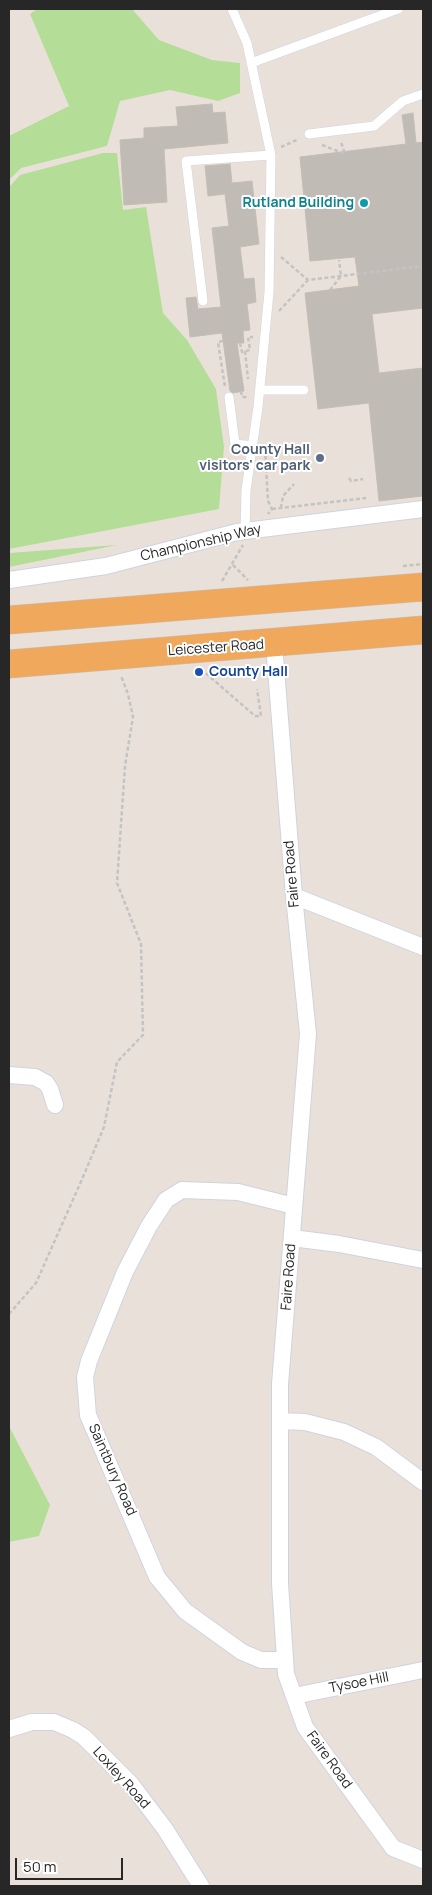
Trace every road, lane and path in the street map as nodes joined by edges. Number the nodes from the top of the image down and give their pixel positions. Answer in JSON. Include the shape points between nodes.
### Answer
{"nodes":[{"id":1,"x":232,"y":9,"type":"edge"},
{"id":2,"x":398,"y":9,"type":"edge"},
{"id":3,"x":251,"y":63,"type":"junction"},
{"id":4,"x":423,"y":94,"type":"edge"},
{"id":5,"x":306,"y":136,"type":"joint"},
{"id":6,"x":279,"y":148,"type":"dead end"},
{"id":7,"x":271,"y":155,"type":"junction"},
{"id":8,"x":270,"y":248,"type":"junction"},
{"id":9,"x":339,"y":260,"type":"dead end"},
{"id":10,"x":423,"y":266,"type":"edge"},
{"id":11,"x":341,"y":276,"type":"junction"},
{"id":12,"x":308,"y":280,"type":"junction"},
{"id":13,"x":330,"y":290,"type":"dead end"},
{"id":14,"x":290,"y":299,"type":"dead end"},
{"id":15,"x":203,"y":301,"type":"dead end"},
{"id":16,"x":248,"y":337,"type":"dead end"},
{"id":17,"x":223,"y":341,"type":"dead end"},
{"id":18,"x":240,"y":343,"type":"dead end"},
{"id":19,"x":246,"y":351,"type":"junction"},
{"id":20,"x":249,"y":388,"type":"dead end"},
{"id":21,"x":260,"y":390,"type":"junction"},
{"id":22,"x":304,"y":390,"type":"dead end"},
{"id":23,"x":241,"y":392,"type":"dead end"},
{"id":24,"x":229,"y":397,"type":"junction"},
{"id":25,"x":242,"y":397,"type":"junction"},
{"id":26,"x":250,"y":397,"type":"dead end"},
{"id":27,"x":265,"y":441,"type":"dead end"},
{"id":28,"x":252,"y":446,"type":"junction"},
{"id":29,"x":349,"y":478,"type":"dead end"},
{"id":30,"x":363,"y":479,"type":"dead end"},
{"id":31,"x":294,"y":484,"type":"dead end"},
{"id":32,"x":366,"y":498,"type":"dead end"},
{"id":33,"x":281,"y":508,"type":"junction"},
{"id":34,"x":272,"y":509,"type":"junction"},
{"id":35,"x":423,"y":509,"type":"edge"},
{"id":36,"x":251,"y":530,"type":"junction"},
{"id":37,"x":233,"y":565,"type":"junction"},
{"id":38,"x":9,"y":580,"type":"edge"},
{"id":39,"x":252,"y":583,"type":"dead end"},
{"id":40,"x":220,"y":584,"type":"dead end"},
{"id":41,"x":423,"y":587,"type":"edge"},
{"id":42,"x":9,"y":620,"type":"edge"},
{"id":43,"x":423,"y":630,"type":"edge"},
{"id":44,"x":274,"y":644,"type":"junction"},
{"id":45,"x":9,"y":664,"type":"edge"},
{"id":46,"x":198,"y":666,"type":"dead end"},
{"id":47,"x":129,"y":672,"type":"dead end"},
{"id":48,"x":257,"y":689,"type":"dead end"},
{"id":49,"x":294,"y":896,"type":"junction"},
{"id":50,"x":423,"y":947,"type":"edge"},
{"id":51,"x":9,"y":1075,"type":"edge"},
{"id":52,"x":55,"y":1105,"type":"dead end"},
{"id":53,"x":294,"y":1206,"type":"junction"},
{"id":54,"x":292,"y":1238,"type":"junction"},
{"id":55,"x":423,"y":1260,"type":"edge"},
{"id":56,"x":9,"y":1314,"type":"edge"},
{"id":57,"x":280,"y":1421,"type":"junction"},
{"id":58,"x":423,"y":1482,"type":"edge"},
{"id":59,"x":285,"y":1660,"type":"junction"},
{"id":60,"x":423,"y":1670,"type":"edge"},
{"id":61,"x":294,"y":1696,"type":"junction"},
{"id":62,"x":9,"y":1729,"type":"edge"},
{"id":63,"x":423,"y":1860,"type":"edge"},
{"id":64,"x":201,"y":1886,"type":"edge"}],
"edges":[{"from":1,"to":3,"type":"lane","via":[[247,43]]},
{"from":2,"to":3,"type":"lane"},
{"from":3,"to":7,"type":"lane"},
{"from":4,"to":5,"type":"lane","via":[[403,101],[374,126]]},
{"from":5,"to":6,"type":"path"},
{"from":7,"to":8,"type":"lane"},
{"from":7,"to":15,"type":"lane","via":[[186,161]]},
{"from":8,"to":12,"type":"path"},
{"from":8,"to":21,"type":"lane"},
{"from":9,"to":11,"type":"path"},
{"from":10,"to":11,"type":"path"},
{"from":11,"to":12,"type":"path"},
{"from":11,"to":13,"type":"path"},
{"from":12,"to":14,"type":"path"},
{"from":16,"to":19,"type":"path","via":[[250,350]]},
{"from":17,"to":24,"type":"path","via":[[218,342]]},
{"from":18,"to":19,"type":"path","via":[[242,352]]},
{"from":19,"to":20,"type":"path"},
{"from":21,"to":22,"type":"lane"},
{"from":21,"to":28,"type":"lane"},
{"from":23,"to":25,"type":"path"},
{"from":24,"to":25,"type":"path"},
{"from":24,"to":28,"type":"lane","via":[[235,444]]},
{"from":25,"to":26,"type":"path"},
{"from":27,"to":34,"type":"path","via":[[268,501]]},
{"from":28,"to":36,"type":"lane","via":[[246,490]]},
{"from":29,"to":30,"type":"path","via":[[351,481]]},
{"from":31,"to":33,"type":"path","via":[[283,496]]},
{"from":32,"to":33,"type":"path"},
{"from":33,"to":34,"type":"path"},
{"from":34,"to":36,"type":"path"},
{"from":35,"to":36,"type":"street","name":"Championship Way"},
{"from":36,"to":37,"type":"path"},
{"from":36,"to":38,"type":"street","name":"Championship Way","via":[[106,566]]},
{"from":37,"to":39,"type":"path"},
{"from":37,"to":40,"type":"path"},
{"from":41,"to":42,"type":"highway"},
{"from":43,"to":44,"type":"highway","name":"Leicester Road"},
{"from":44,"to":45,"type":"highway","name":"Leicester Road"},
{"from":44,"to":49,"type":"street","name":"Faire Road"},
{"from":46,"to":48,"type":"path","via":[[255,716],[261,716]]},
{"from":47,"to":56,"type":"path","via":[[120,673],[133,716],[125,766],[117,883],[141,944],[143,1035],[117,1062],[104,1127],[83,1177],[36,1283]]},
{"from":49,"to":50,"type":"street"},
{"from":49,"to":53,"type":"street","name":"Faire Road","via":[[308,1034]]},
{"from":51,"to":52,"type":"street","via":[[35,1077],[46,1083]]},
{"from":53,"to":54,"type":"street","name":"Faire Road"},
{"from":53,"to":59,"type":"street","name":"Saintbury Road","via":[[238,1192],[182,1190],[166,1200],[125,1272],[86,1376],[88,1414],[157,1577],[185,1611],[242,1652],[261,1660]]},
{"from":54,"to":55,"type":"street"},
{"from":54,"to":57,"type":"street","name":"Faire Road"},
{"from":57,"to":58,"type":"street","via":[[305,1422],[344,1432],[376,1447]]},
{"from":57,"to":59,"type":"street","name":"Faire Road","via":[[280,1583]]},
{"from":59,"to":61,"type":"street","name":"Faire Road"},
{"from":60,"to":61,"type":"street","name":"Tysoe Hill"},
{"from":61,"to":63,"type":"street","name":"Faire Road","via":[[305,1728],[393,1848]]},
{"from":62,"to":64,"type":"street","name":"Loxley Road","via":[[32,1722],[54,1722],[84,1737],[131,1784],[165,1829]]}]}
